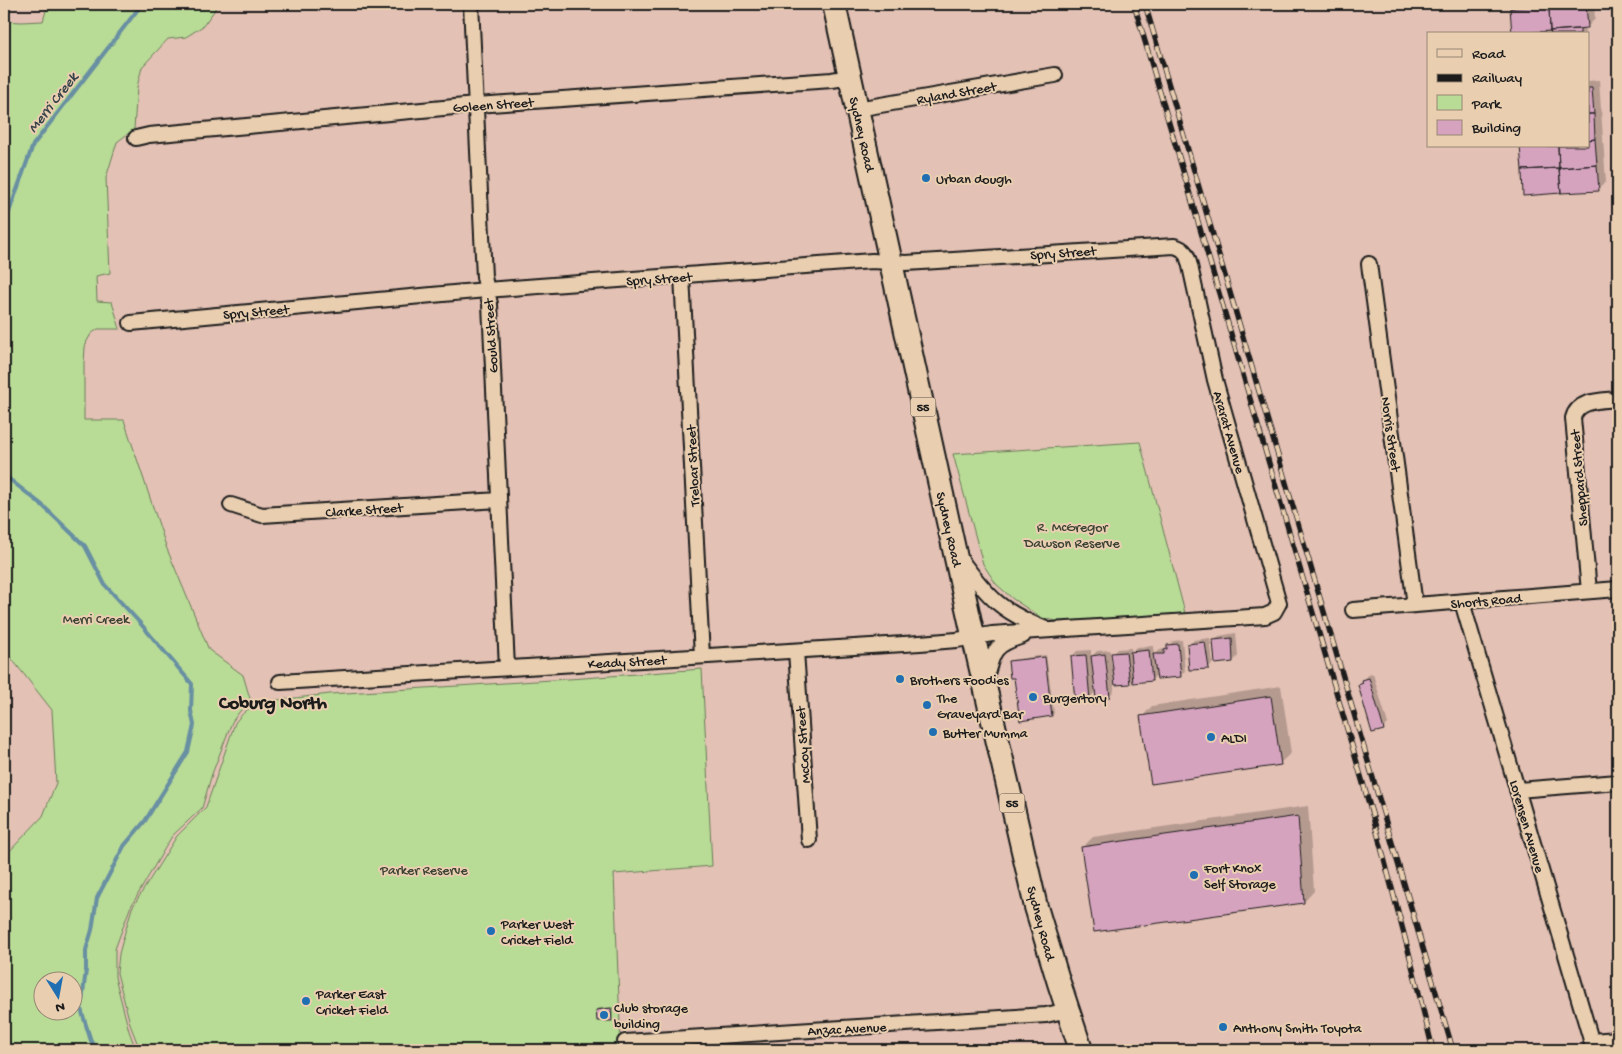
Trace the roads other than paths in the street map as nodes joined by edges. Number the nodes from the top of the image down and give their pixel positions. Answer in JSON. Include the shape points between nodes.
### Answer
{"nodes":[{"id":1,"x":470,"y":4,"type":"edge"},
{"id":2,"x":834,"y":4,"type":"edge"},
{"id":3,"x":1055,"y":75,"type":"dead end"},
{"id":4,"x":850,"y":77,"type":"junction"},
{"id":5,"x":476,"y":105,"type":"junction"},
{"id":6,"x":857,"y":109,"type":"junction"},
{"id":7,"x":136,"y":138,"type":"dead end"},
{"id":8,"x":1186,"y":252,"type":"joint"},
{"id":9,"x":891,"y":262,"type":"junction"},
{"id":10,"x":1369,"y":264,"type":"dead end"},
{"id":11,"x":682,"y":276,"type":"junction"},
{"id":12,"x":486,"y":290,"type":"junction"},
{"id":13,"x":132,"y":322,"type":"dead end"},
{"id":14,"x":1618,"y":399,"type":"edge"},
{"id":15,"x":499,"y":500,"type":"junction"},
{"id":16,"x":231,"y":505,"type":"dead end"},
{"id":17,"x":955,"y":553,"type":"junction"},
{"id":18,"x":1618,"y":589,"type":"edge"},
{"id":19,"x":1589,"y":591,"type":"junction"},
{"id":20,"x":1462,"y":602,"type":"junction"},
{"id":21,"x":1415,"y":605,"type":"junction"},
{"id":22,"x":1353,"y":610,"type":"dead end"},
{"id":23,"x":1044,"y":631,"type":"junction"},
{"id":24,"x":974,"y":637,"type":"junction"},
{"id":25,"x":796,"y":651,"type":"junction"},
{"id":26,"x":702,"y":656,"type":"junction"},
{"id":27,"x":507,"y":668,"type":"junction"},
{"id":28,"x":280,"y":682,"type":"dead end"},
{"id":29,"x":984,"y":682,"type":"junction"},
{"id":30,"x":1618,"y":782,"type":"edge"},
{"id":31,"x":1517,"y":790,"type":"junction"},
{"id":32,"x":809,"y":840,"type":"dead end"},
{"id":33,"x":1068,"y":1010,"type":"junction"},
{"id":34,"x":1618,"y":1039,"type":"edge"},
{"id":35,"x":625,"y":1042,"type":"dead end"},
{"id":36,"x":1592,"y":1046,"type":"edge"},
{"id":37,"x":1081,"y":1050,"type":"edge"}],
"edges":[{"from":1,"to":5,"type":"street","name":"Gould Street"},
{"from":2,"to":4,"type":"highway","name":"Sydney Road","number":"55"},
{"from":3,"to":6,"type":"street","name":"Ryland Street"},
{"from":4,"to":5,"type":"street","name":"Goleen Street"},
{"from":4,"to":6,"type":"highway","name":"Sydney Road","number":"55"},
{"from":5,"to":7,"type":"street","name":"Goleen Street"},
{"from":5,"to":12,"type":"street","name":"Gould Street"},
{"from":6,"to":9,"type":"highway","name":"Sydney Road","number":"55"},
{"from":8,"to":9,"type":"street","name":"Spry Street","via":[[1174,246]]},
{"from":8,"to":23,"type":"street","name":"Ararat Avenue","via":[[1215,380],[1279,603],[1276,610],[1265,616]]},
{"from":9,"to":11,"type":"street","name":"Spry Street"},
{"from":9,"to":17,"type":"highway","name":"Sydney Road","number":"55"},
{"from":10,"to":21,"type":"street","name":"Norris Street"},
{"from":11,"to":12,"type":"street","name":"Spry Street"},
{"from":11,"to":26,"type":"street","name":"Treloar Street"},
{"from":12,"to":13,"type":"street","name":"Spry Street"},
{"from":12,"to":15,"type":"street","name":"Gould Street","via":[[490,304]]},
{"from":14,"to":19,"type":"street","name":"Sheppard Street","via":[[1583,404],[1572,418]]},
{"from":15,"to":16,"type":"street","name":"Clarke Street","via":[[262,515]]},
{"from":15,"to":27,"type":"street","name":"Gould Street"},
{"from":17,"to":23,"type":"street","via":[[991,598]]},
{"from":17,"to":24,"type":"highway","name":"Sydney Road","number":"55"},
{"from":18,"to":19,"type":"street","name":"Shorts Road"},
{"from":19,"to":20,"type":"street","name":"Shorts Road"},
{"from":20,"to":21,"type":"street","name":"Shorts Road"},
{"from":20,"to":31,"type":"street","name":"Lorensen Avenue"},
{"from":21,"to":22,"type":"street","name":"Shorts Road"},
{"from":23,"to":24,"type":"street"},
{"from":23,"to":29,"type":"street","via":[[1011,640],[998,648],[992,656]]},
{"from":24,"to":25,"type":"street","name":"Keady Street"},
{"from":24,"to":29,"type":"highway","name":"Sydney Road","number":"55"},
{"from":25,"to":26,"type":"street","name":"Keady Street"},
{"from":25,"to":32,"type":"street","name":"McCoy Street"},
{"from":26,"to":27,"type":"street","name":"Keady Street"},
{"from":27,"to":28,"type":"street","name":"Keady Street"},
{"from":29,"to":33,"type":"highway","name":"Sydney Road","number":"55","via":[[1036,907]]},
{"from":30,"to":31,"type":"street"},
{"from":31,"to":36,"type":"street","name":"Lorensen Avenue"},
{"from":33,"to":35,"type":"street","name":"Anzac Avenue","via":[[1016,1018]]},
{"from":33,"to":37,"type":"highway","name":"Sydney Road","number":"55"},
{"from":34,"to":36,"type":"street"}]}
